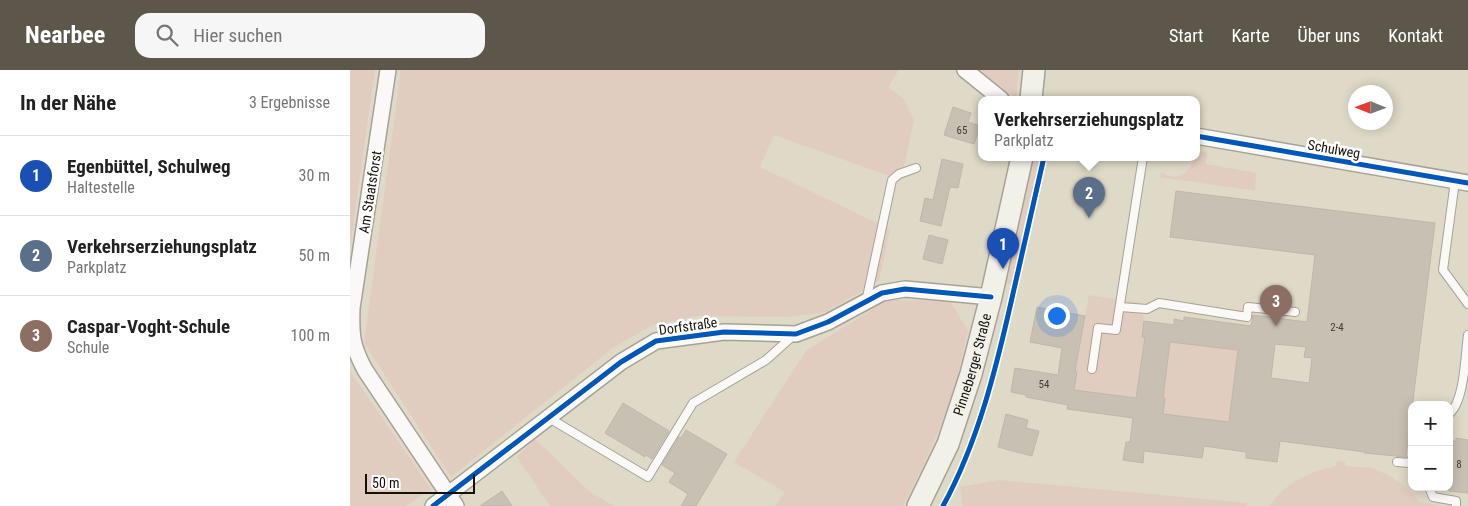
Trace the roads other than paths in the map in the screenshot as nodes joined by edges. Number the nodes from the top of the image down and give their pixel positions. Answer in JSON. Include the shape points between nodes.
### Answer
{"nodes":[{"id":1,"x":388,"y":70,"type":"edge"},
{"id":2,"x":964,"y":70,"type":"edge"},
{"id":3,"x":1034,"y":70,"type":"edge"},
{"id":4,"x":997,"y":96,"type":"edge"},
{"id":5,"x":1031,"y":96,"type":"edge"},
{"id":6,"x":1200,"y":137,"type":"edge"},
{"id":7,"x":1021,"y":161,"type":"edge"},
{"id":8,"x":1143,"y":161,"type":"edge"},
{"id":9,"x":916,"y":168,"type":"dead end"},
{"id":10,"x":1461,"y":182,"type":"edge"},
{"id":11,"x":991,"y":296,"type":"junction"},
{"id":12,"x":866,"y":302,"type":"junction"},
{"id":13,"x":1468,"y":304,"type":"edge"},
{"id":14,"x":1120,"y":307,"type":"junction"},
{"id":15,"x":1295,"y":312,"type":"dead end"},
{"id":16,"x":796,"y":334,"type":"junction"},
{"id":17,"x":1468,"y":335,"type":"edge"},
{"id":18,"x":1092,"y":369,"type":"dead end"},
{"id":19,"x":1453,"y":411,"type":"edge"},
{"id":20,"x":549,"y":418,"type":"junction"},
{"id":21,"x":1397,"y":462,"type":"dead end"},
{"id":22,"x":1408,"y":463,"type":"edge"},
{"id":23,"x":1431,"y":491,"type":"edge"},
{"id":24,"x":452,"y":501,"type":"edge"},
{"id":25,"x":433,"y":506,"type":"edge"},
{"id":26,"x":918,"y":506,"type":"edge"},
{"id":27,"x":1456,"y":506,"type":"edge"}],
"edges":[{"from":1,"to":24,"type":"street","name":"Am Staatsforst","via":[[351,330],[355,351],[365,370]]},
{"from":2,"to":4,"type":"street"},
{"from":3,"to":5,"type":"main road"},
{"from":6,"to":10,"type":"street","name":"Schulweg"},
{"from":7,"to":11,"type":"main road","name":"Pinneberger Straße"},
{"from":8,"to":14,"type":"lane"},
{"from":9,"to":12,"type":"lane","via":[[892,180]]},
{"from":10,"to":13,"type":"lane","via":[[1443,270]]},
{"from":11,"to":12,"type":"street","name":"Dorfstraße","via":[[906,289],[882,293]]},
{"from":11,"to":26,"type":"main road","name":"Pinneberger Straße","via":[[971,374],[948,444]]},
{"from":12,"to":16,"type":"street","name":"Dorfstraße"},
{"from":14,"to":15,"type":"lane","via":[[1147,309],[1159,303],[1247,317],[1248,307]]},
{"from":14,"to":18,"type":"lane","via":[[1116,330],[1098,328]]},
{"from":16,"to":20,"type":"street","name":"Dorfstraße","via":[[724,332],[656,341],[622,362]]},
{"from":16,"to":20,"type":"lane","via":[[766,360],[693,403],[648,477]]},
{"from":17,"to":19,"type":"lane","via":[[1460,398]]},
{"from":20,"to":24,"type":"street","name":"Dorfstraße"},
{"from":21,"to":22,"type":"lane"},
{"from":23,"to":27,"type":"lane","via":[[1433,497],[1456,501]]},
{"from":24,"to":25,"type":"street","name":"Dorfstraße"}]}
